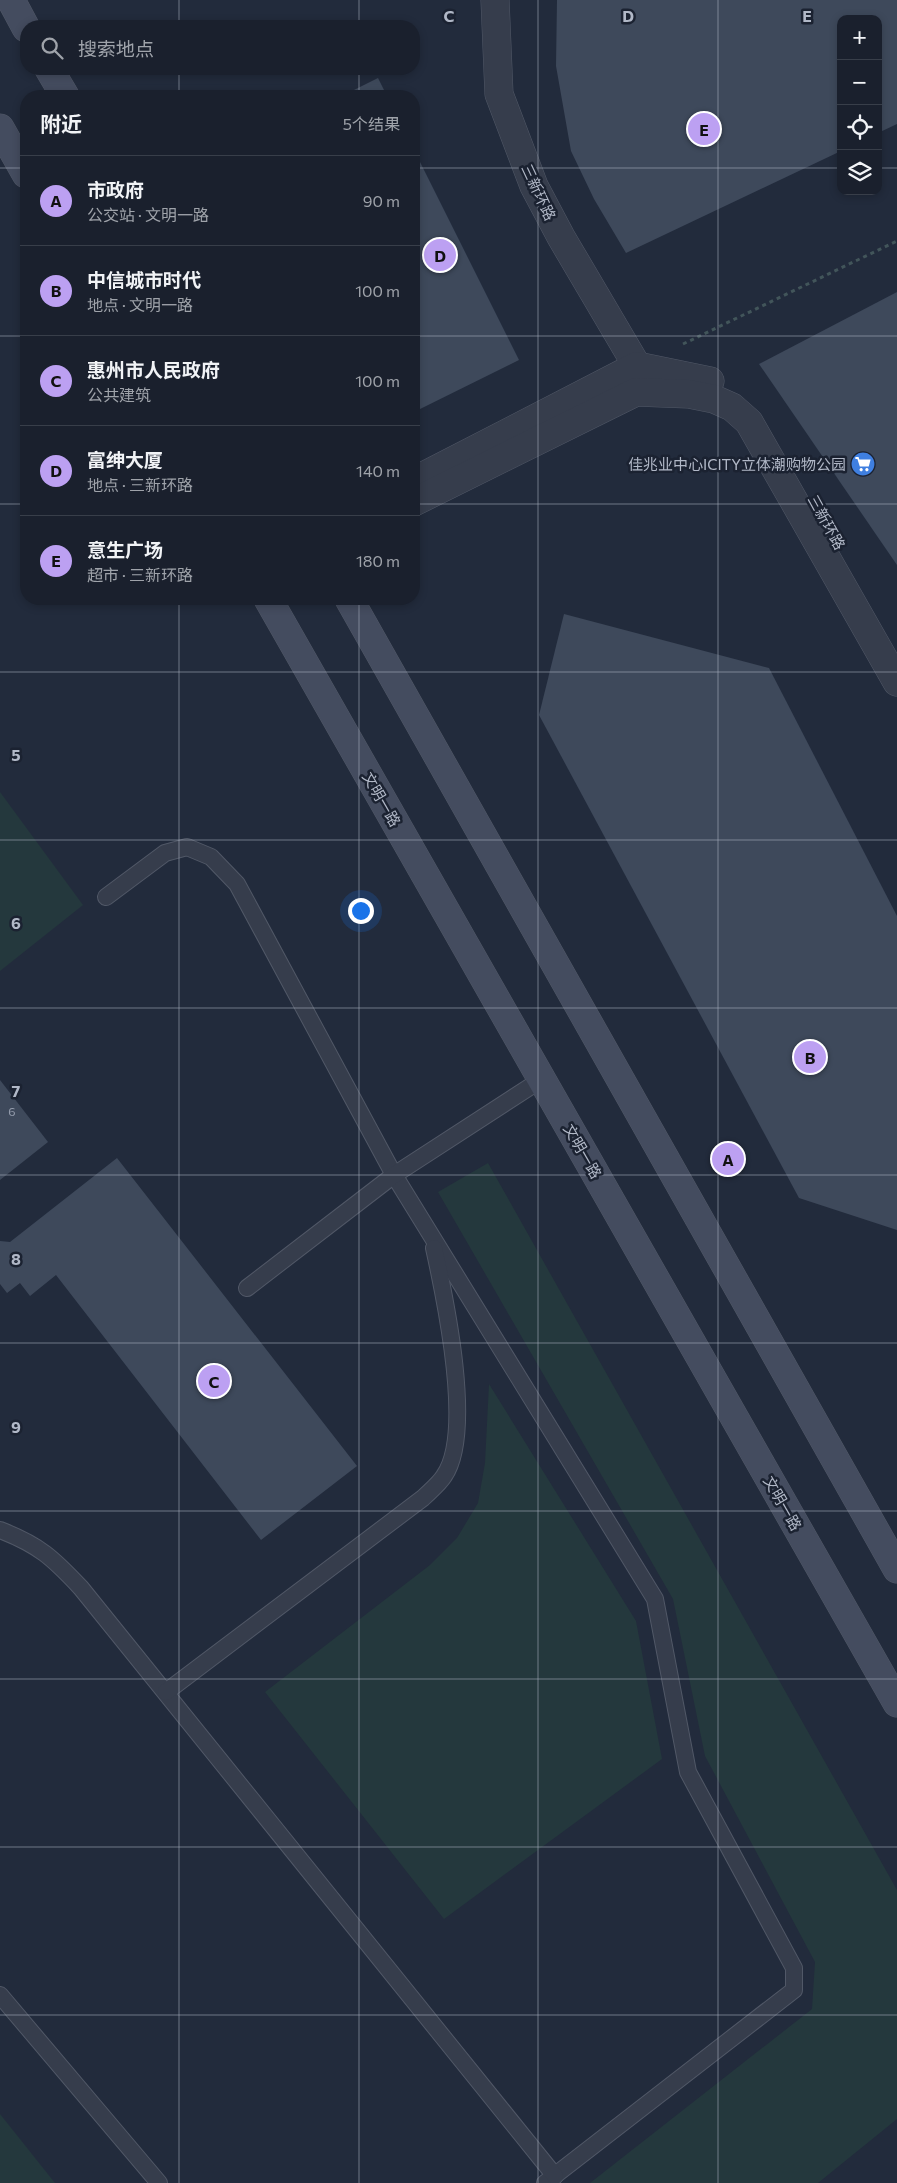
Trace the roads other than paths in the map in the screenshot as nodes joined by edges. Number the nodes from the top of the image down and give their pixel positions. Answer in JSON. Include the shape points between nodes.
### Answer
{"nodes":[{"id":1,"x":11,"y":0,"type":"edge"},
{"id":2,"x":495,"y":0,"type":"edge"},
{"id":3,"x":22,"y":20,"type":"edge"},
{"id":4,"x":53,"y":75,"type":"edge"},
{"id":5,"x":62,"y":90,"type":"edge"},
{"id":6,"x":0,"y":128,"type":"edge"},
{"id":7,"x":20,"y":163,"type":"edge"},
{"id":8,"x":637,"y":366,"type":"junction"},
{"id":9,"x":657,"y":392,"type":"junction"},
{"id":10,"x":420,"y":478,"type":"edge"},
{"id":11,"x":420,"y":499,"type":"edge"},
{"id":12,"x":271,"y":605,"type":"edge"},
{"id":13,"x":352,"y":605,"type":"edge"},
{"id":14,"x":897,"y":647,"type":"edge"},
{"id":15,"x":897,"y":682,"type":"edge"},
{"id":16,"x":106,"y":897,"type":"dead end"},
{"id":17,"x":542,"y":1079,"type":"junction"},
{"id":18,"x":394,"y":1175,"type":"junction"},
{"id":19,"x":431,"y":1235,"type":"junction"},
{"id":20,"x":247,"y":1288,"type":"dead end"},
{"id":21,"x":0,"y":1530,"type":"edge"},
{"id":22,"x":897,"y":1569,"type":"edge"},
{"id":23,"x":166,"y":1692,"type":"junction"},
{"id":24,"x":897,"y":1704,"type":"edge"},
{"id":25,"x":0,"y":1995,"type":"edge"},
{"id":26,"x":550,"y":2179,"type":"edge"},
{"id":27,"x":159,"y":2183,"type":"edge"}],
"edges":[{"from":1,"to":3,"type":"main road"},
{"from":2,"to":8,"type":"street","name":"三新环路","via":[[499,94],[527,168],[561,237]]},
{"from":4,"to":5,"type":"main road"},
{"from":6,"to":7,"type":"main road"},
{"from":8,"to":9,"type":"street","name":"三新环路"},
{"from":8,"to":10,"type":"street"},
{"from":8,"to":14,"type":"street","name":"三新环路","via":[[712,381],[737,392],[757,409],[780,440]]},
{"from":9,"to":11,"type":"street","name":"三新环路","via":[[636,392]]},
{"from":9,"to":15,"type":"street","name":"三新环路","via":[[714,399],[732,407],[749,422]]},
{"from":12,"to":17,"type":"main road","name":"文明一路"},
{"from":13,"to":22,"type":"main road"},
{"from":16,"to":18,"type":"lane","via":[[165,853],[188,847],[211,858],[237,884]]},
{"from":17,"to":18,"type":"lane"},
{"from":17,"to":24,"type":"main road","name":"文明一路"},
{"from":18,"to":19,"type":"lane"},
{"from":18,"to":20,"type":"lane"},
{"from":19,"to":23,"type":"lane","via":[[452,1338],[458,1421],[454,1451],[445,1476],[423,1498]]},
{"from":19,"to":26,"type":"lane","via":[[655,1600],[688,1772],[794,1968],[794,1990]]},
{"from":21,"to":23,"type":"lane","via":[[25,1540],[55,1560]]},
{"from":23,"to":26,"type":"lane"},
{"from":25,"to":27,"type":"lane"}]}
